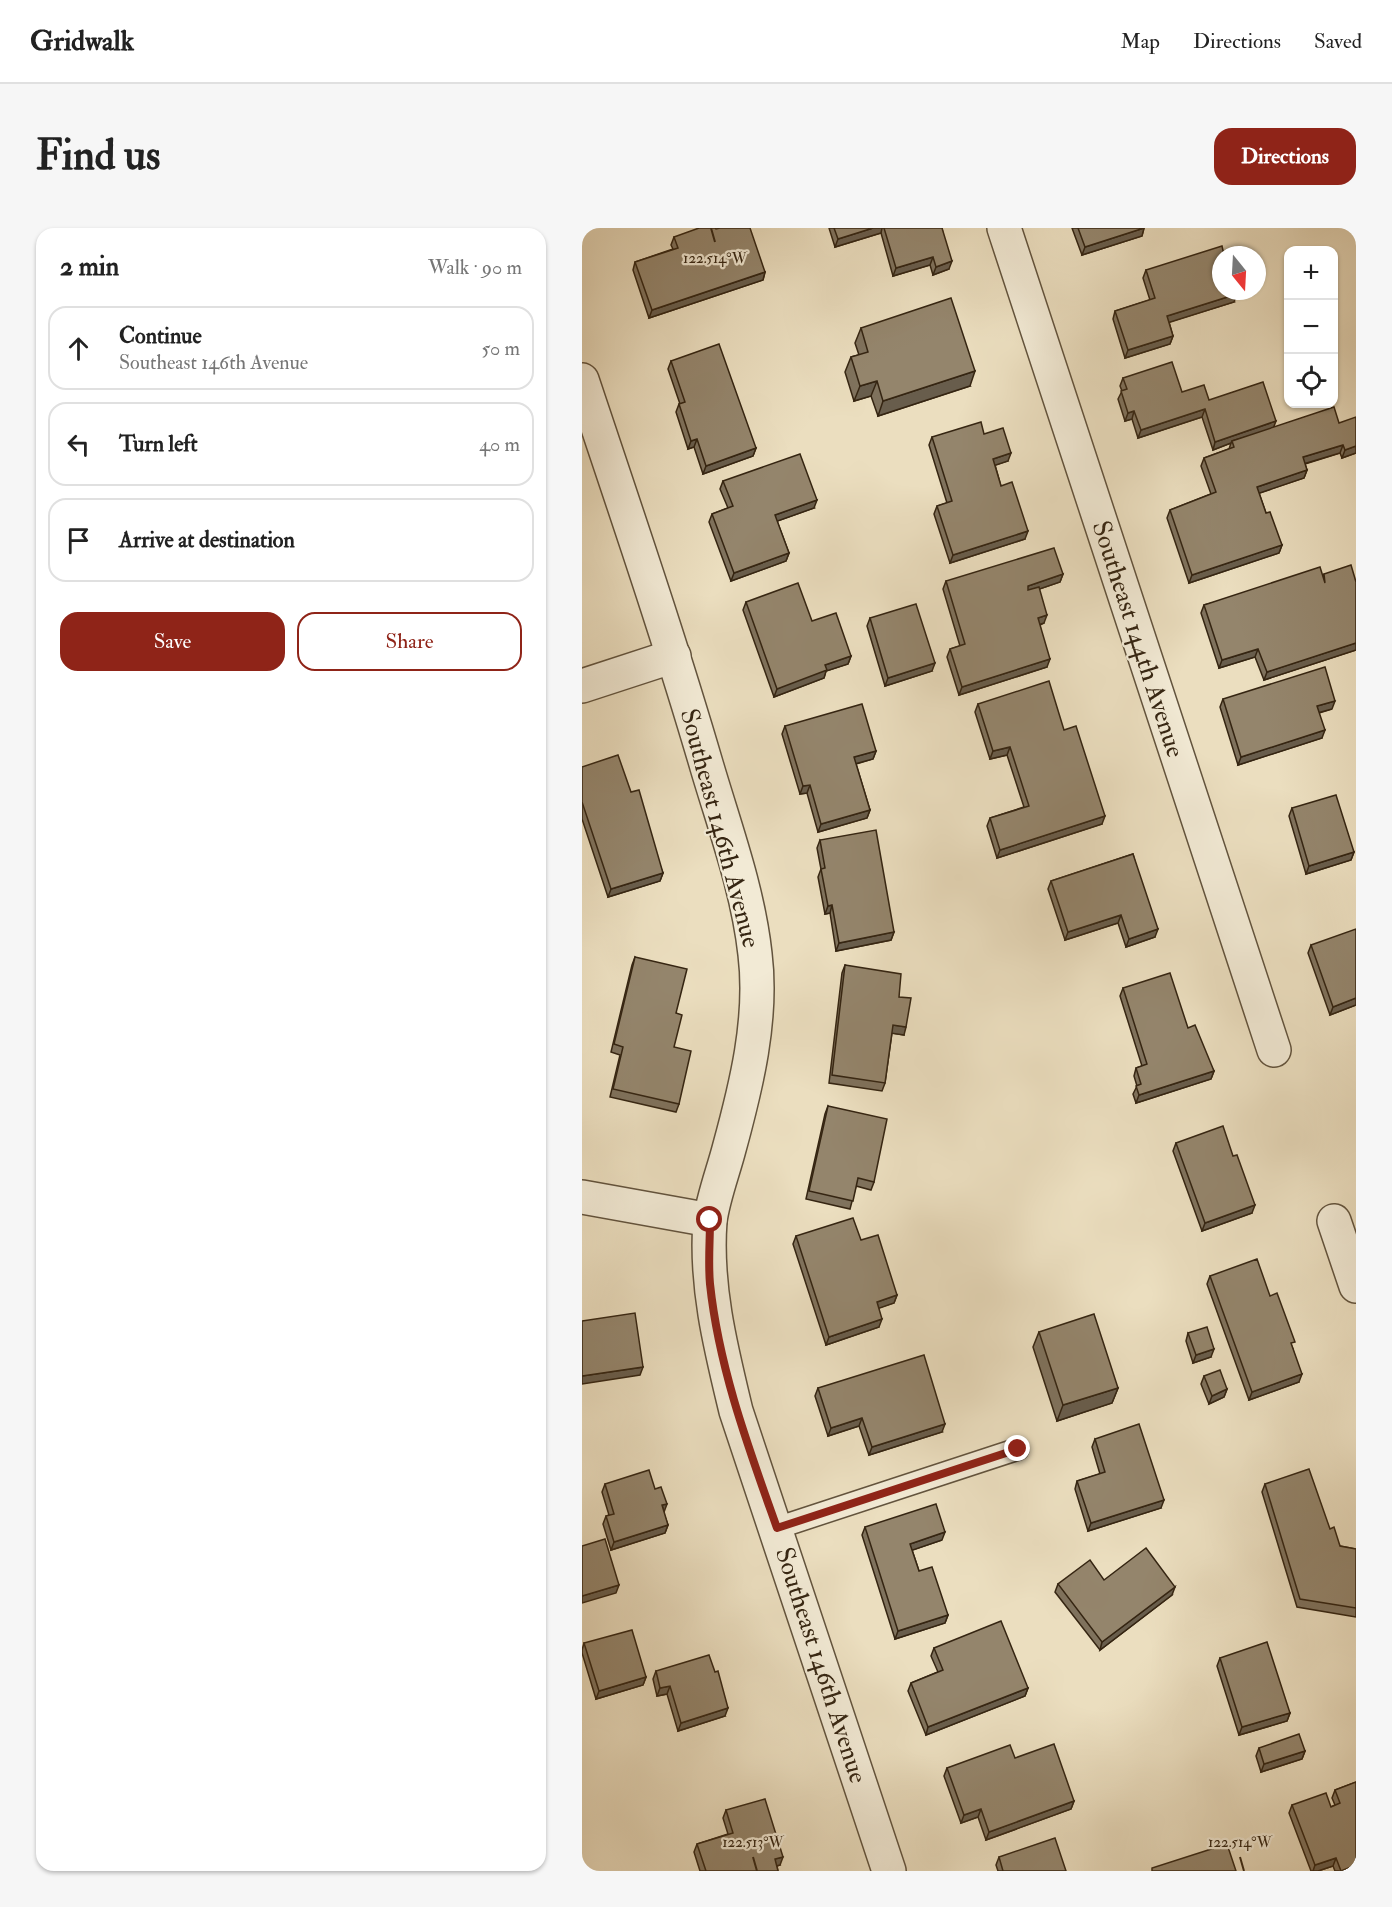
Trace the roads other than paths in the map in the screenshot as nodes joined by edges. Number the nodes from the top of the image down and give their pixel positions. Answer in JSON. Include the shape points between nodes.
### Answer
{"nodes":[{"id":1,"x":1004,"y":228,"type":"edge"},
{"id":2,"x":582,"y":380,"type":"edge"},
{"id":3,"x":674,"y":656,"type":"junction"},
{"id":4,"x":582,"y":686,"type":"edge"},
{"id":5,"x":1274,"y":1050,"type":"dead end"},
{"id":6,"x":582,"y":1197,"type":"edge"},
{"id":7,"x":710,"y":1220,"type":"junction"},
{"id":8,"x":1334,"y":1221,"type":"dead end"},
{"id":9,"x":1356,"y":1286,"type":"edge"},
{"id":10,"x":1018,"y":1449,"type":"dead end"},
{"id":11,"x":777,"y":1528,"type":"junction"},
{"id":12,"x":889,"y":1871,"type":"edge"}],
"edges":[{"from":1,"to":5,"type":"street","name":"Southeast 144th Avenue"},
{"from":2,"to":3,"type":"street","name":"Southeast 146th Avenue"},
{"from":3,"to":4,"type":"street"},
{"from":3,"to":7,"type":"street","name":"Southeast 146th Avenue","via":[[742,887],[755,954],[756,998],[750,1058]]},
{"from":6,"to":7,"type":"street"},
{"from":7,"to":11,"type":"street","name":"Southeast 146th Avenue","via":[[710,1283],[718,1337],[736,1411]]},
{"from":8,"to":9,"type":"street"},
{"from":10,"to":11,"type":"lane"},
{"from":11,"to":12,"type":"street","name":"Southeast 146th Avenue"}]}
